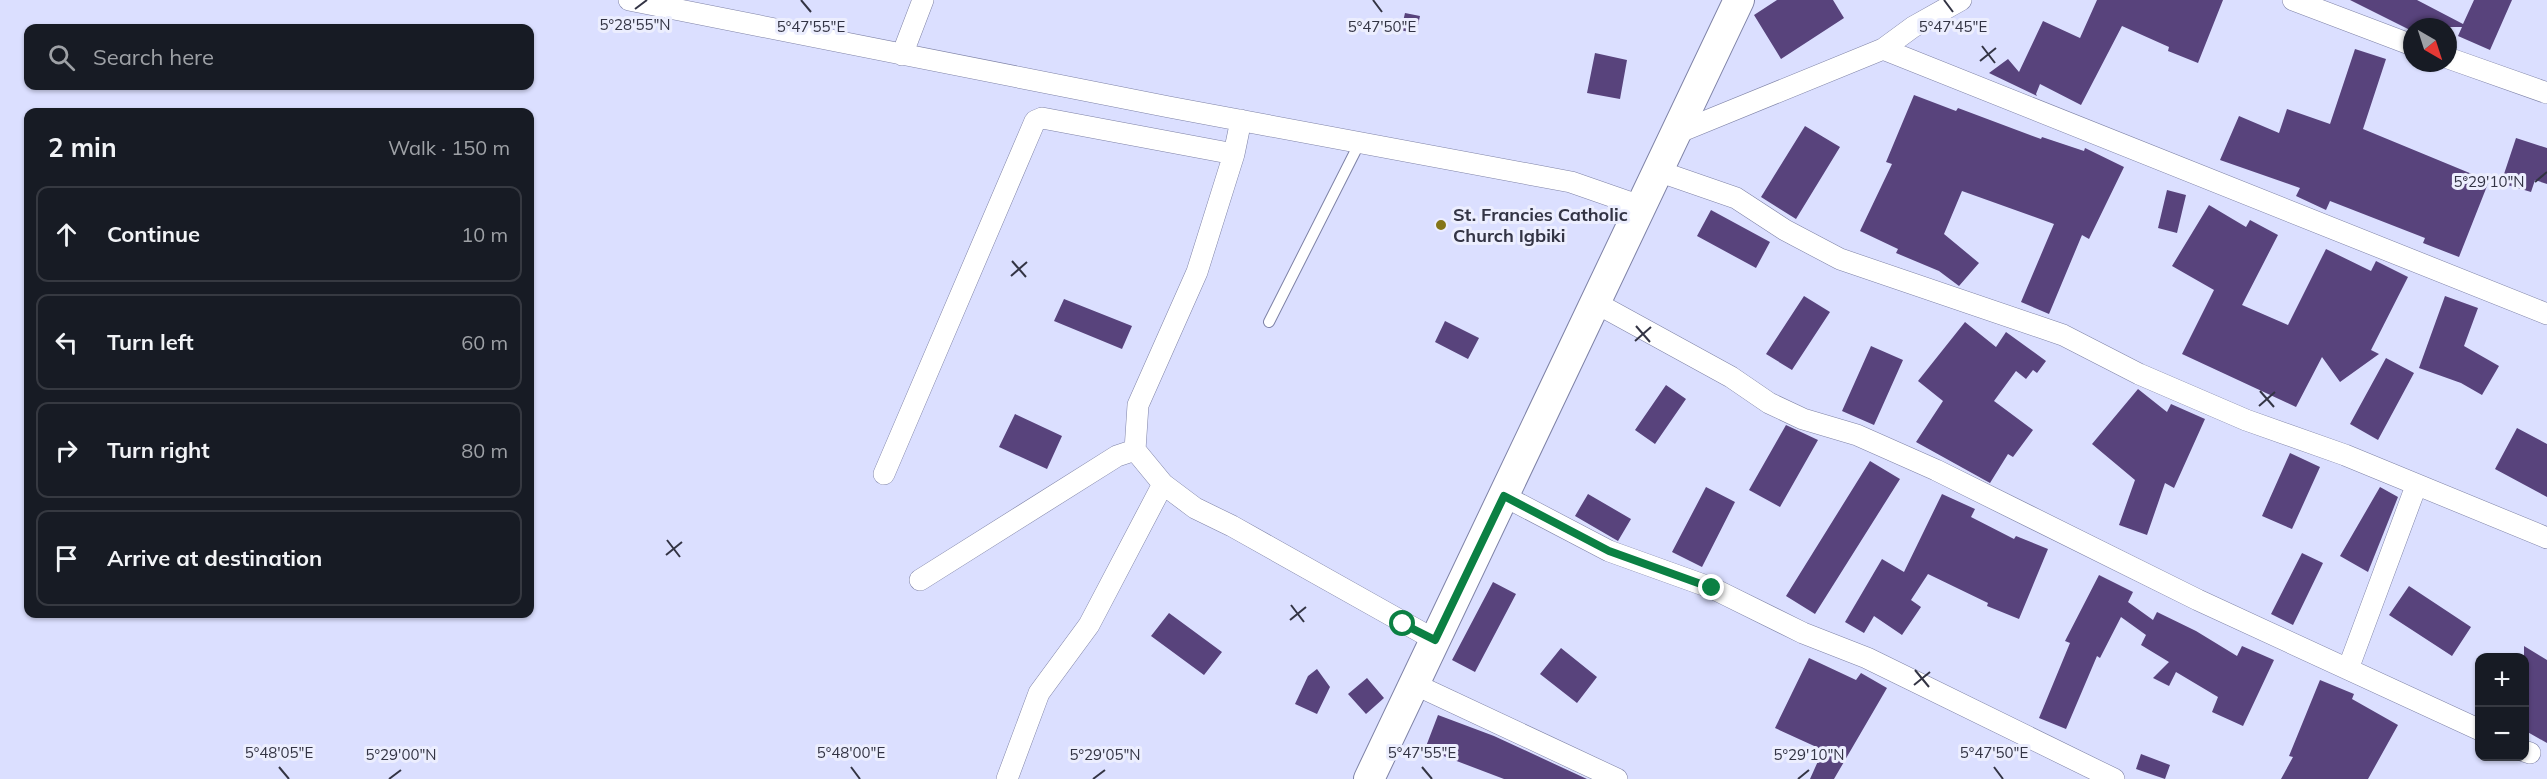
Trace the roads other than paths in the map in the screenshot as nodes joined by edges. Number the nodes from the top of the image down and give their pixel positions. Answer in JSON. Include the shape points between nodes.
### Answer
{"nodes":[{"id":1,"x":629,"y":0,"type":"edge"},
{"id":2,"x":923,"y":0,"type":"edge"},
{"id":3,"x":1739,"y":0,"type":"edge"},
{"id":4,"x":1961,"y":0,"type":"edge"},
{"id":5,"x":2294,"y":0,"type":"edge"},
{"id":6,"x":2403,"y":42,"type":"edge"},
{"id":7,"x":1883,"y":49,"type":"junction"},
{"id":8,"x":902,"y":55,"type":"junction"},
{"id":9,"x":2457,"y":61,"type":"edge"},
{"id":10,"x":2547,"y":93,"type":"edge"},
{"id":11,"x":1241,"y":120,"type":"junction"},
{"id":12,"x":1677,"y":133,"type":"junction"},
{"id":13,"x":1360,"y":142,"type":"junction"},
{"id":14,"x":1234,"y":154,"type":"junction"},
{"id":15,"x":1658,"y":171,"type":"junction"},
{"id":16,"x":1640,"y":206,"type":"junction"},
{"id":17,"x":1596,"y":303,"type":"junction"},
{"id":18,"x":2547,"y":314,"type":"edge"},
{"id":19,"x":1269,"y":322,"type":"dead end"},
{"id":20,"x":1135,"y":450,"type":"junction"},
{"id":21,"x":884,"y":474,"type":"dead end"},
{"id":22,"x":1163,"y":483,"type":"junction"},
{"id":23,"x":2416,"y":486,"type":"junction"},
{"id":24,"x":1504,"y":496,"type":"junction"},
{"id":25,"x":2547,"y":538,"type":"edge"},
{"id":26,"x":920,"y":580,"type":"dead end"},
{"id":27,"x":1435,"y":640,"type":"junction"},
{"id":28,"x":2348,"y":669,"type":"junction"},
{"id":29,"x":1414,"y":684,"type":"junction"},
{"id":30,"x":2475,"y":728,"type":"edge"},
{"id":31,"x":1007,"y":779,"type":"edge"},
{"id":32,"x":1369,"y":779,"type":"edge"},
{"id":33,"x":1617,"y":779,"type":"edge"},
{"id":34,"x":2114,"y":779,"type":"edge"}],
"edges":[{"from":1,"to":8,"type":"street"},
{"from":2,"to":8,"type":"street"},
{"from":3,"to":12,"type":"street"},
{"from":4,"to":7,"type":"street"},
{"from":5,"to":6,"type":"street"},
{"from":7,"to":12,"type":"street"},
{"from":7,"to":18,"type":"street"},
{"from":8,"to":11,"type":"street"},
{"from":9,"to":10,"type":"street"},
{"from":11,"to":13,"type":"street"},
{"from":11,"to":14,"type":"street"},
{"from":12,"to":15,"type":"street"},
{"from":13,"to":16,"type":"street","via":[[1571,182]]},
{"from":13,"to":19,"type":"lane"},
{"from":14,"to":20,"type":"street","via":[[1197,272],[1138,405]]},
{"from":14,"to":21,"type":"street","via":[[1042,118],[1035,121]]},
{"from":15,"to":16,"type":"street"},
{"from":15,"to":23,"type":"street","via":[[1736,198],[1840,259],[2063,335],[2139,374],[2246,420],[2345,455]]},
{"from":16,"to":17,"type":"street"},
{"from":17,"to":24,"type":"street"},
{"from":17,"to":28,"type":"street","via":[[1731,377],[1769,403],[1803,419],[1857,435],[1926,466]]},
{"from":20,"to":22,"type":"street"},
{"from":20,"to":26,"type":"street","via":[[1117,456]]},
{"from":22,"to":27,"type":"street","via":[[1195,508]]},
{"from":22,"to":31,"type":"street","via":[[1089,625],[1039,693]]},
{"from":23,"to":25,"type":"street"},
{"from":23,"to":28,"type":"street"},
{"from":24,"to":27,"type":"street"},
{"from":24,"to":34,"type":"street","via":[[1609,551],[1712,588],[1803,633],[1867,658]]},
{"from":27,"to":29,"type":"street"},
{"from":28,"to":30,"type":"street"},
{"from":29,"to":32,"type":"street"},
{"from":29,"to":33,"type":"street"}]}
